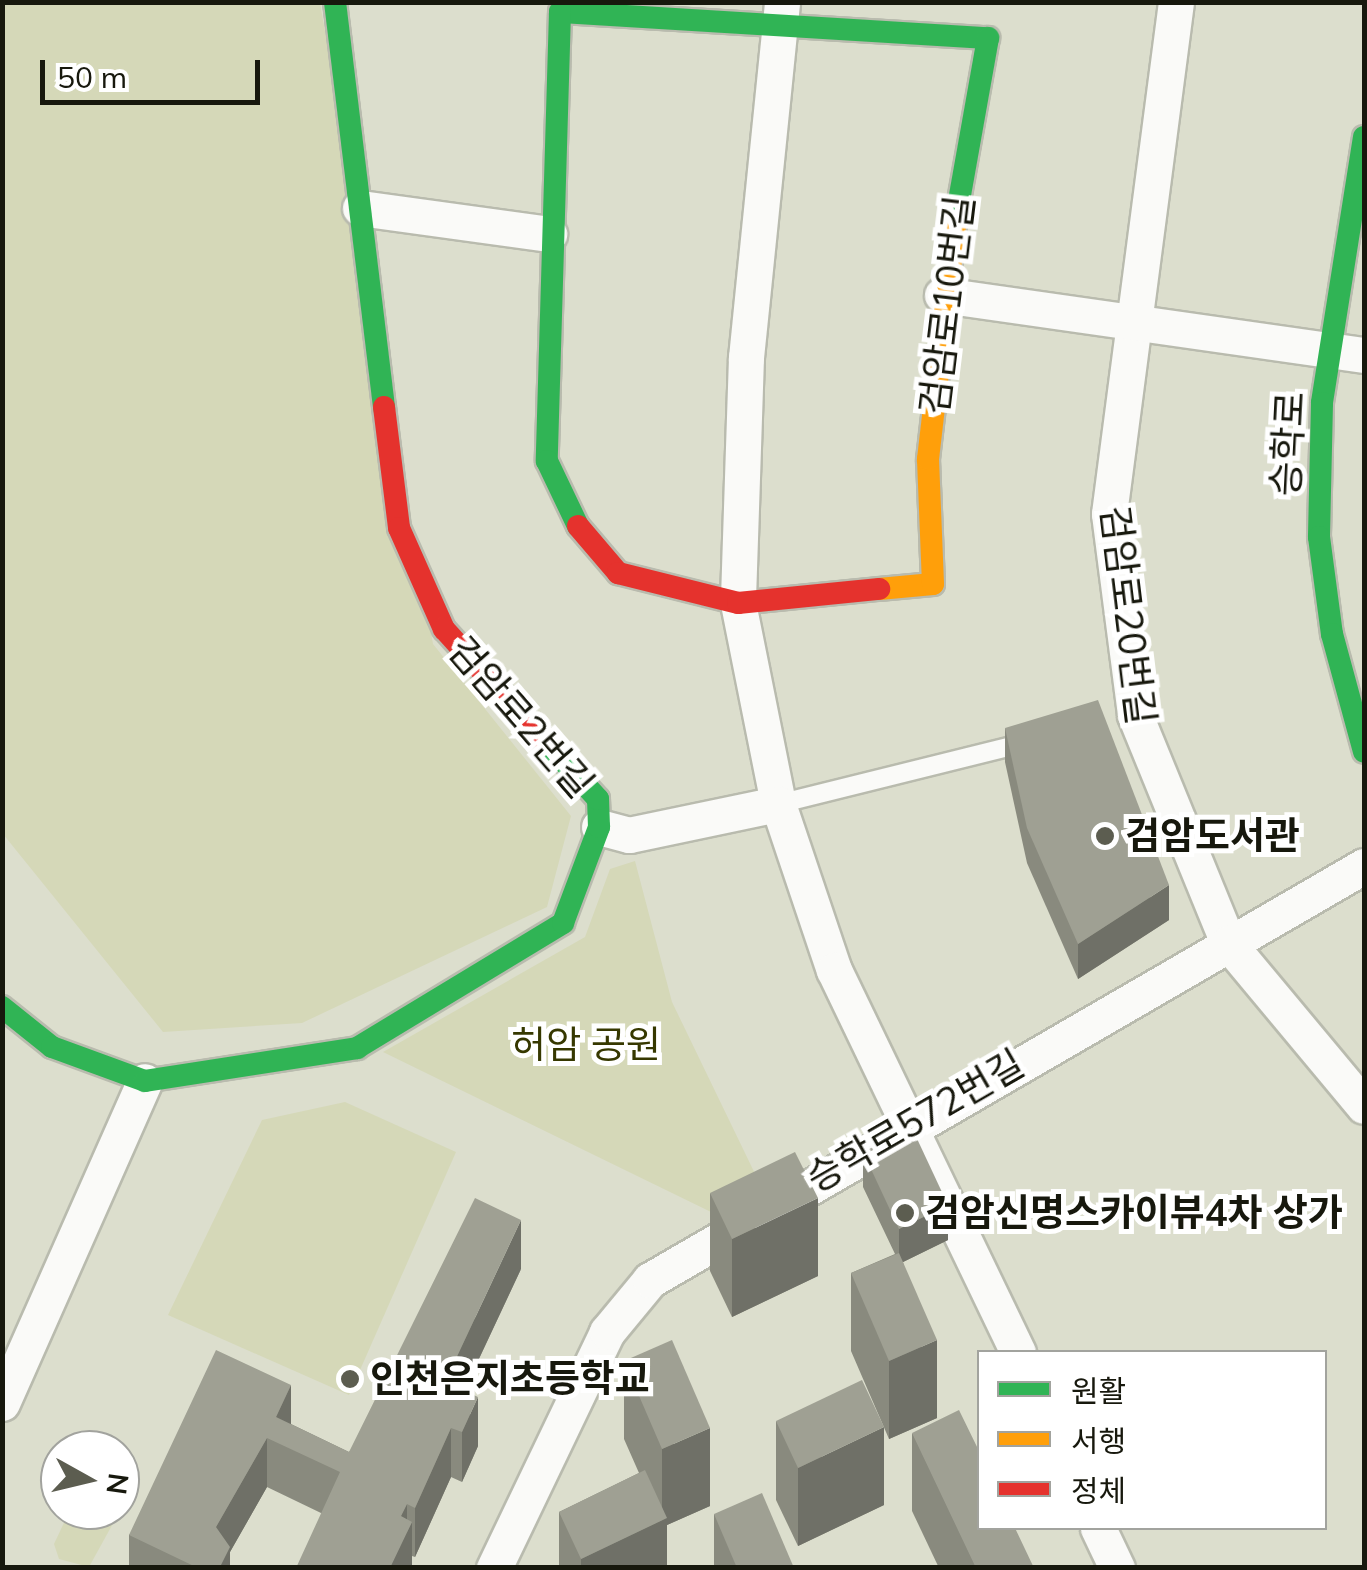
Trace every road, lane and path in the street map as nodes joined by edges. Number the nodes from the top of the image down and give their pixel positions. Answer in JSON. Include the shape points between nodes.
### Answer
{"nodes":[{"id":1,"x":334,"y":2,"type":"edge"},
{"id":2,"x":1176,"y":2,"type":"edge"},
{"id":3,"x":782,"y":12,"type":"edge"},
{"id":4,"x":1364,"y":137,"type":"edge"},
{"id":5,"x":360,"y":208,"type":"junction"},
{"id":6,"x":549,"y":234,"type":"junction"},
{"id":7,"x":942,"y":296,"type":"junction"},
{"id":8,"x":1130,"y":316,"type":"junction"},
{"id":9,"x":1347,"y":353,"type":"edge"},
{"id":10,"x":738,"y":603,"type":"junction"},
{"id":11,"x":1060,"y":734,"type":"edge"},
{"id":12,"x":1364,"y":752,"type":"edge"},
{"id":13,"x":778,"y":804,"type":"junction"},
{"id":14,"x":599,"y":827,"type":"junction"},
{"id":15,"x":1364,"y":866,"type":"edge"},
{"id":16,"x":1228,"y":943,"type":"junction"},
{"id":17,"x":2,"y":1008,"type":"edge"},
{"id":18,"x":145,"y":1081,"type":"junction"},
{"id":19,"x":1364,"y":1106,"type":"edge"},
{"id":20,"x":912,"y":1121,"type":"junction"},
{"id":21,"x":1017,"y":1350,"type":"edge"},
{"id":22,"x":4,"y":1397,"type":"edge"},
{"id":23,"x":1099,"y":1530,"type":"edge"},
{"id":24,"x":494,"y":1568,"type":"edge"},
{"id":25,"x":1117,"y":1568,"type":"edge"}],
"edges":[{"from":1,"to":5,"type":"street","name":"검암로2번길"},
{"from":2,"to":8,"type":"street","name":"검암로20번길"},
{"from":3,"to":6,"type":"street","name":"검암로10번길","via":[[560,12]]},
{"from":3,"to":7,"type":"street","name":"검암로10번길","via":[[988,38]]},
{"from":3,"to":10,"type":"street","via":[[746,358]]},
{"from":4,"to":9,"type":"street","name":"승학로"},
{"from":5,"to":6,"type":"street"},
{"from":5,"to":14,"type":"street","name":"검암로2번길","via":[[399,528],[444,629],[598,799]]},
{"from":6,"to":10,"type":"street","name":"검암로10번길","via":[[547,461],[569,516],[618,574]]},
{"from":7,"to":8,"type":"street"},
{"from":7,"to":10,"type":"street","name":"검암로10번길","via":[[928,459],[933,584]]},
{"from":8,"to":9,"type":"street"},
{"from":8,"to":16,"type":"street","name":"검암로20번길","via":[[1109,514],[1125,717]]},
{"from":9,"to":12,"type":"street","name":"승학로","via":[[1318,537],[1332,634]]},
{"from":10,"to":13,"type":"street"},
{"from":11,"to":13,"type":"lane"},
{"from":13,"to":14,"type":"street","via":[[630,835]]},
{"from":13,"to":20,"type":"street","via":[[834,970]]},
{"from":14,"to":18,"type":"street","name":"검암로2번길","via":[[563,923],[357,1048]]},
{"from":15,"to":16,"type":"street","name":"승학로572번길"},
{"from":16,"to":19,"type":"street","name":"검암로20번길"},
{"from":16,"to":20,"type":"street","name":"승학로572번길"},
{"from":17,"to":18,"type":"street","name":"검암로2번길","via":[[52,1048]]},
{"from":18,"to":22,"type":"street"},
{"from":20,"to":21,"type":"street"},
{"from":20,"to":24,"type":"street","name":"승학로572번길","via":[[650,1280],[608,1332]]},
{"from":23,"to":25,"type":"street"}]}
